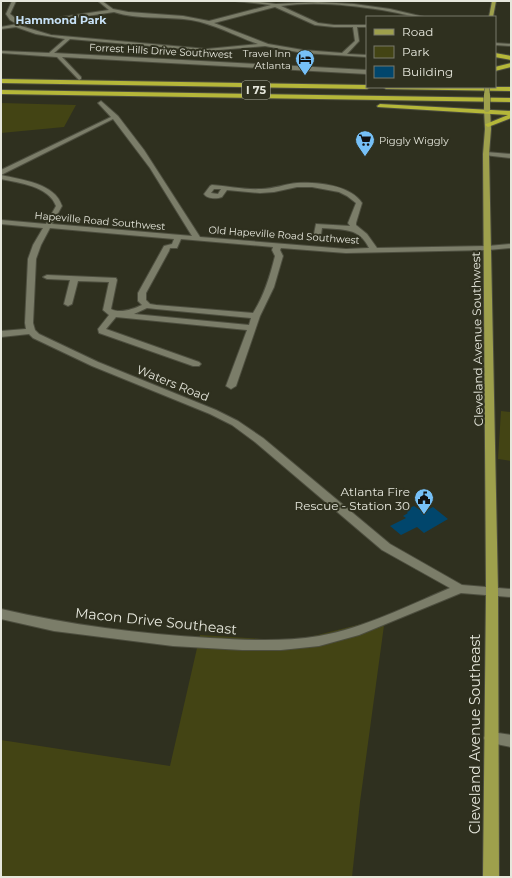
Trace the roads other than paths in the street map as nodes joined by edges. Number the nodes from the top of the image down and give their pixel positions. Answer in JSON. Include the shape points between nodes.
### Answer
{"nodes":[{"id":1,"x":14,"y":1,"type":"edge"},
{"id":2,"x":100,"y":1,"type":"edge"},
{"id":3,"x":236,"y":1,"type":"edge"},
{"id":4,"x":494,"y":1,"type":"edge"},
{"id":5,"x":276,"y":6,"type":"junction"},
{"id":6,"x":115,"y":10,"type":"junction"},
{"id":7,"x":418,"y":16,"type":"edge"},
{"id":8,"x":491,"y":16,"type":"edge"},
{"id":9,"x":209,"y":22,"type":"junction"},
{"id":10,"x":18,"y":25,"type":"junction"},
{"id":11,"x":355,"y":26,"type":"junction"},
{"id":12,"x":366,"y":26,"type":"edge"},
{"id":13,"x":1,"y":28,"type":"edge"},
{"id":14,"x":69,"y":38,"type":"junction"},
{"id":15,"x":496,"y":44,"type":"edge"},
{"id":16,"x":511,"y":45,"type":"edge"},
{"id":17,"x":266,"y":46,"type":"junction"},
{"id":18,"x":1,"y":52,"type":"edge"},
{"id":19,"x":51,"y":54,"type":"junction"},
{"id":20,"x":60,"y":55,"type":"junction"},
{"id":21,"x":343,"y":55,"type":"junction"},
{"id":22,"x":496,"y":55,"type":"edge"},
{"id":23,"x":366,"y":56,"type":"edge"},
{"id":24,"x":496,"y":58,"type":"edge"},
{"id":25,"x":511,"y":58,"type":"edge"},
{"id":26,"x":511,"y":65,"type":"edge"},
{"id":27,"x":496,"y":68,"type":"edge"},
{"id":28,"x":366,"y":72,"type":"edge"},
{"id":29,"x":79,"y":78,"type":"dead end"},
{"id":30,"x":1,"y":81,"type":"edge"},
{"id":31,"x":366,"y":82,"type":"edge"},
{"id":32,"x":143,"y":84,"type":"junction"},
{"id":33,"x":1,"y":86,"type":"edge"},
{"id":34,"x":366,"y":87,"type":"edge"},
{"id":35,"x":448,"y":88,"type":"edge"},
{"id":36,"x":487,"y":88,"type":"edge"},
{"id":37,"x":511,"y":89,"type":"edge"},
{"id":38,"x":1,"y":92,"type":"edge"},
{"id":39,"x":511,"y":93,"type":"edge"},
{"id":40,"x":185,"y":96,"type":"junction"},
{"id":41,"x":511,"y":100,"type":"edge"},
{"id":42,"x":101,"y":103,"type":"dead end"},
{"id":43,"x":487,"y":110,"type":"junction"},
{"id":44,"x":511,"y":114,"type":"edge"},
{"id":45,"x":116,"y":117,"type":"junction"},
{"id":46,"x":488,"y":125,"type":"junction"},
{"id":47,"x":486,"y":154,"type":"junction"},
{"id":48,"x":511,"y":156,"type":"edge"},
{"id":49,"x":1,"y":173,"type":"edge"},
{"id":50,"x":1,"y":177,"type":"edge"},
{"id":51,"x":225,"y":188,"type":"dead end"},
{"id":52,"x":1,"y":222,"type":"edge"},
{"id":53,"x":48,"y":226,"type":"junction"},
{"id":54,"x":358,"y":230,"type":"junction"},
{"id":55,"x":179,"y":237,"type":"junction"},
{"id":56,"x":198,"y":239,"type":"junction"},
{"id":57,"x":317,"y":239,"type":"dead end"},
{"id":58,"x":511,"y":246,"type":"edge"},
{"id":59,"x":277,"y":248,"type":"junction"},
{"id":60,"x":488,"y":248,"type":"junction"},
{"id":61,"x":374,"y":250,"type":"junction"},
{"id":62,"x":47,"y":277,"type":"dead end"},
{"id":63,"x":74,"y":279,"type":"junction"},
{"id":64,"x":68,"y":304,"type":"dead end"},
{"id":65,"x":147,"y":305,"type":"junction"},
{"id":66,"x":114,"y":314,"type":"junction"},
{"id":67,"x":256,"y":316,"type":"junction"},
{"id":68,"x":252,"y":328,"type":"junction"},
{"id":69,"x":31,"y":331,"type":"junction"},
{"id":70,"x":1,"y":334,"type":"edge"},
{"id":71,"x":196,"y":364,"type":"dead end"},
{"id":72,"x":231,"y":386,"type":"dead end"},
{"id":73,"x":460,"y":589,"type":"junction"},
{"id":74,"x":492,"y":591,"type":"junction"},
{"id":75,"x":511,"y":593,"type":"edge"},
{"id":76,"x":1,"y":614,"type":"edge"},
{"id":77,"x":491,"y":738,"type":"junction"},
{"id":78,"x":511,"y":741,"type":"edge"},
{"id":79,"x":491,"y":877,"type":"edge"}],
"edges":[{"from":1,"to":10,"type":"street","via":[[8,14],[20,24]]},
{"from":2,"to":6,"type":"street"},
{"from":3,"to":5,"type":"street"},
{"from":4,"to":8,"type":"main road"},
{"from":5,"to":7,"type":"street","via":[[292,3],[364,7]]},
{"from":5,"to":9,"type":"street"},
{"from":5,"to":11,"type":"street","via":[[317,24]]},
{"from":6,"to":9,"type":"street"},
{"from":6,"to":10,"type":"street"},
{"from":9,"to":17,"type":"street"},
{"from":10,"to":13,"type":"street"},
{"from":10,"to":14,"type":"street","via":[[36,33]]},
{"from":11,"to":12,"type":"street"},
{"from":11,"to":21,"type":"street","via":[[357,41]]},
{"from":14,"to":17,"type":"street","via":[[207,50]]},
{"from":14,"to":19,"type":"street"},
{"from":15,"to":16,"type":"street"},
{"from":17,"to":21,"type":"street"},
{"from":18,"to":19,"type":"street","name":"Forrest Hills Drive Southwest"},
{"from":19,"to":20,"type":"street","name":"Forrest Hills Drive Southwest"},
{"from":20,"to":28,"type":"street","name":"Forrest Hills Drive Southwest"},
{"from":20,"to":29,"type":"street","via":[[59,57]]},
{"from":21,"to":23,"type":"street"},
{"from":22,"to":25,"type":"highway"},
{"from":24,"to":25,"type":"highway"},
{"from":26,"to":27,"type":"highway"},
{"from":30,"to":32,"type":"highway"},
{"from":31,"to":32,"type":"highway"},
{"from":32,"to":34,"type":"highway"},
{"from":33,"to":39,"type":"highway","number":"I 75"},
{"from":35,"to":37,"type":"highway"},
{"from":36,"to":43,"type":"main road","name":"Cleveland Avenue Southwest","bridge":true},
{"from":38,"to":40,"type":"highway","number":"I 75"},
{"from":40,"to":41,"type":"highway","number":"I 75"},
{"from":40,"to":43,"type":"highway"},
{"from":42,"to":45,"type":"street","name":"Old Hapeville Road Southwest"},
{"from":43,"to":44,"type":"highway"},
{"from":43,"to":46,"type":"main road","name":"Cleveland Avenue Southwest"},
{"from":44,"to":46,"type":"highway"},
{"from":45,"to":49,"type":"street"},
{"from":45,"to":56,"type":"street","name":"Old Hapeville Road Southwest"},
{"from":46,"to":47,"type":"main road","name":"Cleveland Avenue Southwest"},
{"from":47,"to":48,"type":"street"},
{"from":47,"to":60,"type":"main road","name":"Cleveland Avenue Southwest"},
{"from":50,"to":53,"type":"street","via":[[33,185],[56,196],[59,206]]},
{"from":51,"to":54,"type":"street","via":[[265,191],[296,185],[329,188],[359,200],[352,223]]},
{"from":52,"to":53,"type":"street","name":"Hapeville Road Southwest"},
{"from":53,"to":55,"type":"street","name":"Hapeville Road Southwest"},
{"from":53,"to":69,"type":"street","via":[[32,259],[29,323]]},
{"from":54,"to":57,"type":"street","via":[[319,226]]},
{"from":54,"to":61,"type":"street","via":[[370,239]]},
{"from":55,"to":56,"type":"street","name":"Hapeville Road Southwest"},
{"from":55,"to":65,"type":"street","via":[[174,246],[168,246],[142,293],[142,302]]},
{"from":56,"to":59,"type":"street","name":"Old Hapeville Road Southwest"},
{"from":58,"to":60,"type":"street","name":"Old Hapeville Road Southwest"},
{"from":59,"to":61,"type":"street","name":"Old Hapeville Road Southwest"},
{"from":59,"to":67,"type":"street","via":[[279,256],[263,306]]},
{"from":60,"to":61,"type":"street","name":"Old Hapeville Road Southwest"},
{"from":60,"to":74,"type":"main road","name":"Cleveland Avenue Southwest"},
{"from":62,"to":63,"type":"street"},
{"from":63,"to":64,"type":"street"},
{"from":63,"to":66,"type":"street","via":[[113,280],[107,310]]},
{"from":65,"to":66,"type":"street","via":[[129,313]]},
{"from":65,"to":67,"type":"street"},
{"from":66,"to":68,"type":"street"},
{"from":66,"to":71,"type":"street","via":[[102,331]]},
{"from":67,"to":68,"type":"street"},
{"from":68,"to":72,"type":"street"},
{"from":69,"to":70,"type":"street"},
{"from":69,"to":73,"type":"street","name":"Waters Road","via":[[44,341],[235,423],[259,440],[386,547]]},
{"from":73,"to":74,"type":"street","name":"Macon Drive Southeast"},
{"from":73,"to":76,"type":"street","name":"Macon Drive Southeast","via":[[355,632],[281,645],[172,641],[54,626]]},
{"from":74,"to":75,"type":"street","name":"Macon Drive Southeast"},
{"from":74,"to":77,"type":"main road","name":"Cleveland Avenue Southeast"},
{"from":77,"to":78,"type":"street"},
{"from":77,"to":79,"type":"main road","name":"Cleveland Avenue Southeast"}]}
